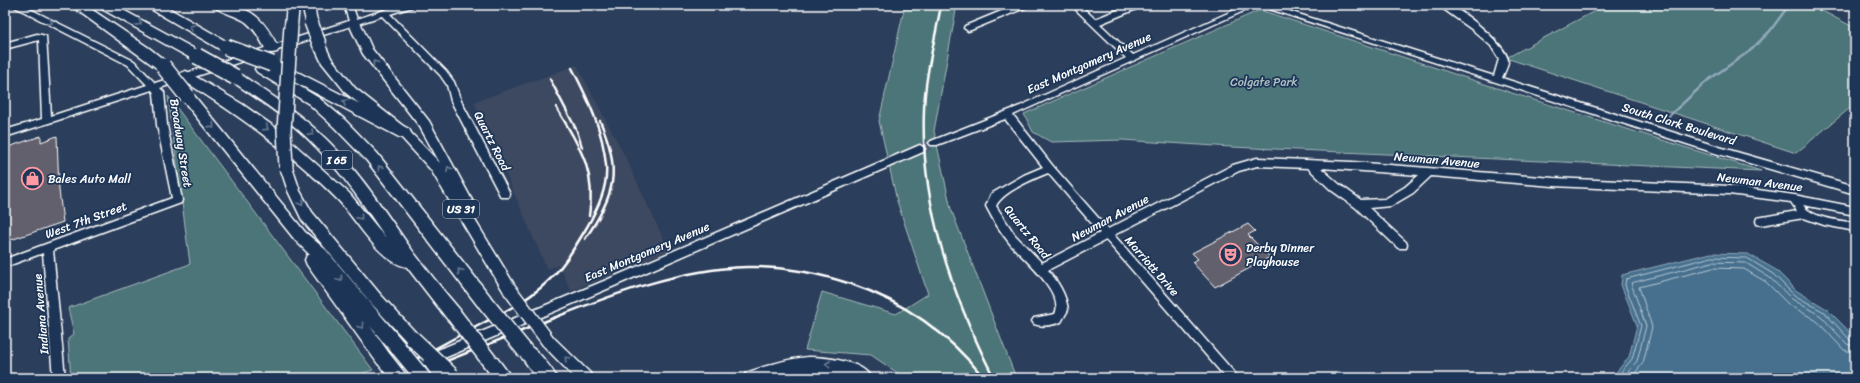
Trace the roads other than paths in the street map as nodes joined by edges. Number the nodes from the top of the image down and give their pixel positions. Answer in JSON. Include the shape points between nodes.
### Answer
{"nodes":[{"id":1,"x":14,"y":5,"type":"edge"},
{"id":2,"x":76,"y":5,"type":"edge"},
{"id":3,"x":104,"y":5,"type":"edge"},
{"id":4,"x":153,"y":5,"type":"edge"},
{"id":5,"x":219,"y":5,"type":"edge"},
{"id":6,"x":293,"y":5,"type":"edge"},
{"id":7,"x":308,"y":5,"type":"edge"},
{"id":8,"x":348,"y":5,"type":"edge"},
{"id":9,"x":409,"y":5,"type":"edge"},
{"id":10,"x":1024,"y":5,"type":"edge"},
{"id":11,"x":1075,"y":5,"type":"edge"},
{"id":12,"x":1138,"y":5,"type":"edge"},
{"id":13,"x":1253,"y":5,"type":"edge"},
{"id":14,"x":1261,"y":5,"type":"edge"},
{"id":15,"x":1276,"y":5,"type":"edge"},
{"id":16,"x":1448,"y":6,"type":"edge"},
{"id":17,"x":384,"y":13,"type":"junction"},
{"id":18,"x":1288,"y":13,"type":"junction"},
{"id":19,"x":354,"y":22,"type":"junction"},
{"id":20,"x":1094,"y":23,"type":"junction"},
{"id":21,"x":968,"y":28,"type":"dead end"},
{"id":22,"x":5,"y":46,"type":"edge"},
{"id":23,"x":272,"y":49,"type":"junction"},
{"id":24,"x":1131,"y":58,"type":"junction"},
{"id":25,"x":267,"y":66,"type":"junction"},
{"id":26,"x":186,"y":76,"type":"junction"},
{"id":27,"x":1497,"y":80,"type":"junction"},
{"id":28,"x":153,"y":86,"type":"junction"},
{"id":29,"x":1007,"y":114,"type":"junction"},
{"id":30,"x":47,"y":120,"type":"junction"},
{"id":31,"x":404,"y":133,"type":"junction"},
{"id":32,"x":5,"y":134,"type":"edge"},
{"id":33,"x":934,"y":143,"type":"tunnel mouth"},
{"id":34,"x":920,"y":149,"type":"tunnel mouth"},
{"id":35,"x":1310,"y":164,"type":"junction"},
{"id":36,"x":1049,"y":168,"type":"junction"},
{"id":37,"x":1428,"y":173,"type":"junction"},
{"id":38,"x":1855,"y":190,"type":"edge"},
{"id":39,"x":504,"y":194,"type":"dead end"},
{"id":40,"x":1794,"y":199,"type":"junction"},
{"id":41,"x":177,"y":200,"type":"joint"},
{"id":42,"x":1359,"y":204,"type":"junction"},
{"id":43,"x":1855,"y":211,"type":"edge"},
{"id":44,"x":1804,"y":214,"type":"junction"},
{"id":45,"x":1761,"y":221,"type":"dead end"},
{"id":46,"x":1855,"y":227,"type":"edge"},
{"id":47,"x":1107,"y":234,"type":"junction"},
{"id":48,"x":300,"y":236,"type":"junction"},
{"id":49,"x":1402,"y":245,"type":"dead end"},
{"id":50,"x":48,"y":248,"type":"junction"},
{"id":51,"x":488,"y":255,"type":"junction"},
{"id":52,"x":5,"y":263,"type":"edge"},
{"id":53,"x":415,"y":267,"type":"junction"},
{"id":54,"x":1040,"y":269,"type":"junction"},
{"id":55,"x":1038,"y":321,"type":"dead end"},
{"id":56,"x":413,"y":339,"type":"joint"},
{"id":57,"x":449,"y":377,"type":"edge"},
{"id":58,"x":60,"y":378,"type":"edge"},
{"id":59,"x":384,"y":378,"type":"edge"},
{"id":60,"x":399,"y":378,"type":"edge"},
{"id":61,"x":423,"y":378,"type":"edge"},
{"id":62,"x":503,"y":378,"type":"edge"},
{"id":63,"x":548,"y":378,"type":"edge"},
{"id":64,"x":585,"y":378,"type":"edge"},
{"id":65,"x":751,"y":378,"type":"edge"},
{"id":66,"x":778,"y":378,"type":"edge"},
{"id":67,"x":838,"y":378,"type":"edge"},
{"id":68,"x":864,"y":378,"type":"edge"},
{"id":69,"x":1233,"y":378,"type":"edge"}],
"edges":[{"from":1,"to":28,"type":"street","name":"Broadway Street","one_way":true,"via":[[123,59],[136,68]]},
{"from":2,"to":48,"type":"highway","one_way":true,"bridge":true,"via":[[163,66]]},
{"from":3,"to":53,"type":"highway","number":"I 65","one_way":true,"bridge":true,"via":[[235,77],[275,103],[307,129],[333,155],[372,204]]},
{"from":25,"to":4,"type":"highway","number":"I 65","one_way":true,"bridge":true,"via":[[226,47]]},
{"from":5,"to":23,"type":"highway","via":[[237,10],[251,18],[260,27]]},
{"from":6,"to":56,"type":"main road","one_way":true,"bridge":true,"via":[[284,130],[286,167],[294,191],[307,216],[331,246]]},
{"from":7,"to":31,"type":"main road","number":"US 31","bridge":true,"via":[[311,22],[326,60],[351,92]]},
{"from":8,"to":19,"type":"street"},
{"from":9,"to":17,"type":"street"},
{"from":10,"to":21,"type":"street"},
{"from":11,"to":20,"type":"street"},
{"from":12,"to":20,"type":"street"},
{"from":13,"to":24,"type":"street","name":"East Montgomery Avenue"},
{"from":14,"to":18,"type":"street"},
{"from":15,"to":18,"type":"street"},
{"from":16,"to":27,"type":"street","via":[[1500,51],[1503,60]]},
{"from":17,"to":19,"type":"street"},
{"from":17,"to":39,"type":"street","name":"Quartz Road","via":[[444,73]]},
{"from":18,"to":27,"type":"street","name":"South Clark Boulevard"},
{"from":19,"to":23,"type":"street"},
{"from":51,"to":19,"type":"main road","one_way":true,"via":[[481,230],[425,124],[367,51]]},
{"from":20,"to":24,"type":"street"},
{"from":22,"to":30,"type":"street","via":[[37,37],[43,40]]},
{"from":23,"to":26,"type":"street"},
{"from":24,"to":29,"type":"street","name":"East Montgomery Avenue"},
{"from":31,"to":25,"type":"highway","one_way":true},
{"from":63,"to":25,"type":"highway","number":"I 65","one_way":true,"bridge":true,"via":[[484,302],[366,151],[314,101]]},
{"from":26,"to":28,"type":"street"},
{"from":26,"to":53,"type":"highway","one_way":true,"via":[[271,132],[344,197],[383,244]]},
{"from":27,"to":38,"type":"street","name":"South Clark Boulevard","via":[[1718,150]]},
{"from":28,"to":30,"type":"street"},
{"from":28,"to":41,"type":"street","name":"Broadway Street","via":[[160,94],[162,125]]},
{"from":29,"to":33,"type":"street","name":"East Montgomery Avenue"},
{"from":29,"to":36,"type":"street","name":"Marriott Drive"},
{"from":30,"to":32,"type":"street"},
{"from":31,"to":51,"type":"main road","number":"US 31","via":[[436,167]]},
{"from":34,"to":59,"type":"street","name":"East Montgomery Avenue"},
{"from":35,"to":37,"type":"street","name":"Newman Avenue"},
{"from":35,"to":42,"type":"street","via":[[1335,187]]},
{"from":35,"to":47,"type":"street","name":"Newman Avenue","via":[[1246,164]]},
{"from":36,"to":47,"type":"street","name":"Marriott Drive"},
{"from":36,"to":54,"type":"street","name":"Quartz Road","via":[[995,197],[991,206],[997,218]]},
{"from":37,"to":40,"type":"street","name":"Newman Avenue","via":[[1729,190]]},
{"from":37,"to":42,"type":"street","via":[[1409,190],[1387,203]]},
{"from":40,"to":43,"type":"street","name":"Newman Avenue"},
{"from":40,"to":44,"type":"street"},
{"from":41,"to":50,"type":"street","name":"West 7th Street"},
{"from":42,"to":49,"type":"street"},
{"from":44,"to":45,"type":"street"},
{"from":44,"to":46,"type":"street"},
{"from":47,"to":54,"type":"street","name":"Newman Avenue"},
{"from":47,"to":69,"type":"street","name":"Marriott Drive"},
{"from":48,"to":60,"type":"highway","one_way":true,"bridge":true,"via":[[312,259]]},
{"from":48,"to":61,"type":"highway","one_way":true,"bridge":true,"via":[[320,254]]},
{"from":50,"to":52,"type":"street","name":"West 7th Street"},
{"from":50,"to":58,"type":"street","name":"Indiana Avenue"},
{"from":64,"to":51,"type":"main road","number":"US 31","one_way":true,"bridge":true,"via":[[548,341]]},
{"from":53,"to":62,"type":"highway","number":"I 65","bridge":true},
{"from":54,"to":55,"type":"street","name":"Quartz Road","via":[[1062,300],[1062,313],[1056,320]]},
{"from":56,"to":57,"type":"highway","bridge":true},
{"from":68,"to":65,"type":"main road","one_way":true,"via":[[834,364],[816,362],[781,366]]},
{"from":66,"to":67,"type":"main road","via":[[808,373]]}]}
